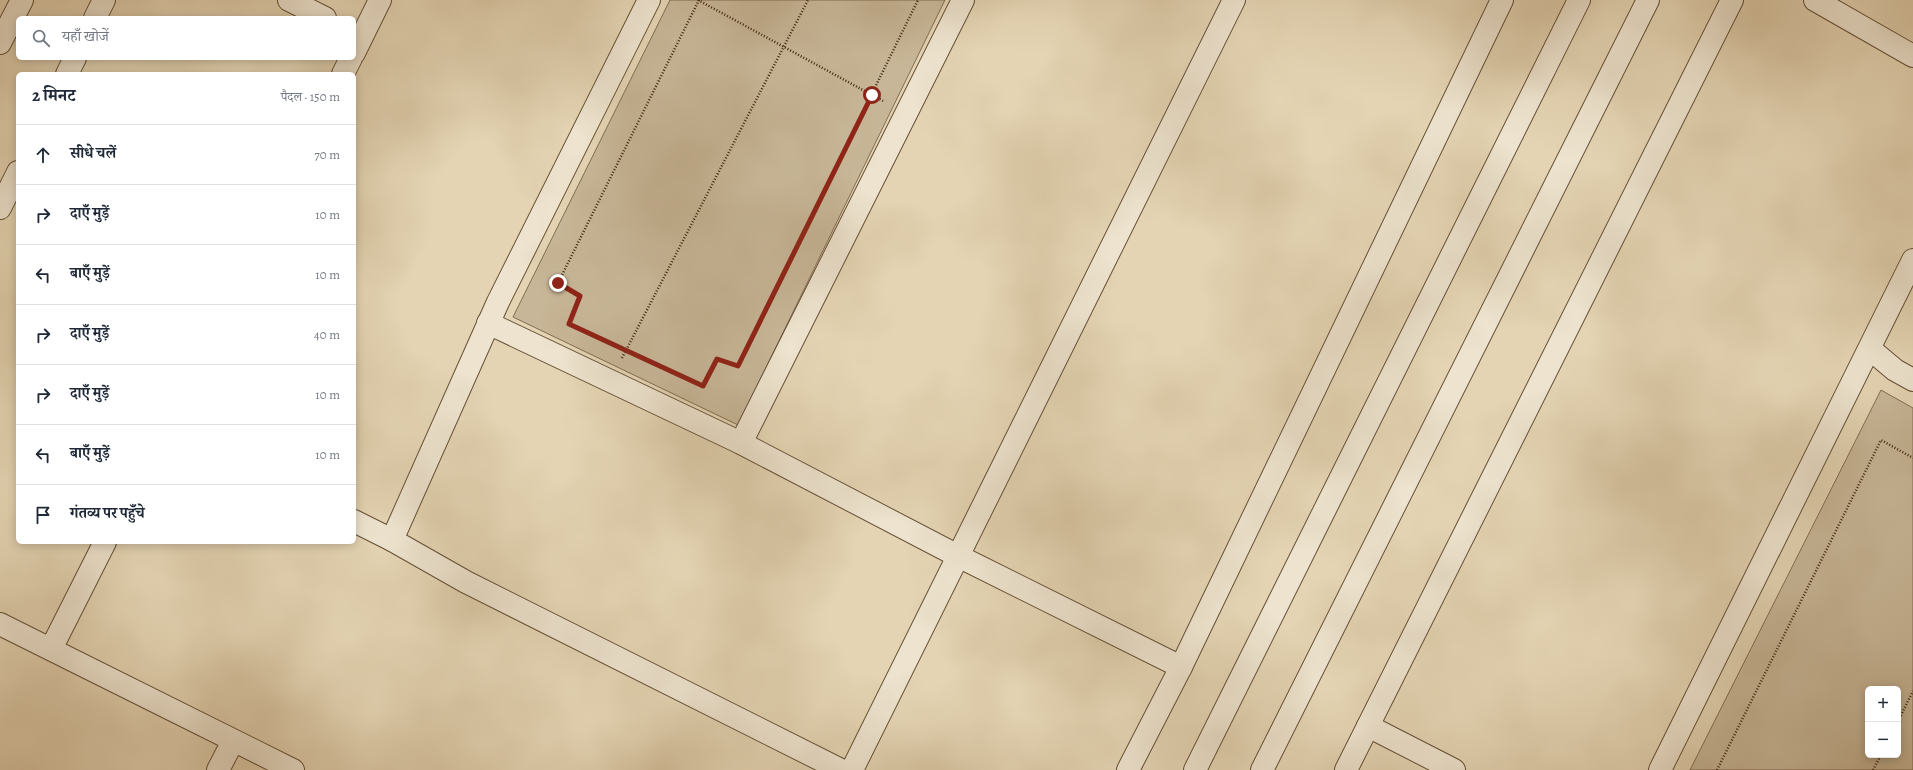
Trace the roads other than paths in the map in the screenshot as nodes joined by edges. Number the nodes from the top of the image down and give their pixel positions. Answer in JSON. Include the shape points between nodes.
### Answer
{"nodes":[{"id":1,"x":22,"y":0,"type":"edge"},
{"id":2,"x":104,"y":0,"type":"edge"},
{"id":3,"x":289,"y":0,"type":"edge"},
{"id":4,"x":380,"y":0,"type":"edge"},
{"id":5,"x":649,"y":0,"type":"edge"},
{"id":6,"x":963,"y":0,"type":"edge"},
{"id":7,"x":1234,"y":0,"type":"edge"},
{"id":8,"x":1502,"y":0,"type":"edge"},
{"id":9,"x":1579,"y":0,"type":"edge"},
{"id":10,"x":1648,"y":0,"type":"edge"},
{"id":11,"x":1732,"y":0,"type":"edge"},
{"id":12,"x":1815,"y":0,"type":"edge"},
{"id":13,"x":95,"y":16,"type":"edge"},
{"id":14,"x":321,"y":16,"type":"edge"},
{"id":15,"x":357,"y":40,"type":"edge"},
{"id":16,"x":0,"y":43,"type":"edge"},
{"id":17,"x":1913,"y":56,"type":"edge"},
{"id":18,"x":74,"y":60,"type":"edge"},
{"id":19,"x":350,"y":60,"type":"edge"},
{"id":20,"x":68,"y":72,"type":"edge"},
{"id":21,"x":344,"y":72,"type":"edge"},
{"id":22,"x":16,"y":176,"type":"edge"},
{"id":23,"x":0,"y":208,"type":"edge"},
{"id":24,"x":1913,"y":260,"type":"edge"},
{"id":25,"x":488,"y":323,"type":"junction"},
{"id":26,"x":1870,"y":349,"type":"junction"},
{"id":27,"x":1913,"y":380,"type":"edge"},
{"id":28,"x":741,"y":443,"type":"junction"},
{"id":29,"x":356,"y":522,"type":"edge"},
{"id":30,"x":392,"y":540,"type":"junction"},
{"id":31,"x":103,"y":544,"type":"edge"},
{"id":32,"x":958,"y":556,"type":"junction"},
{"id":33,"x":0,"y":624,"type":"edge"},
{"id":34,"x":51,"y":649,"type":"junction"},
{"id":35,"x":1181,"y":667,"type":"junction"},
{"id":36,"x":1368,"y":726,"type":"junction"},
{"id":37,"x":233,"y":741,"type":"junction"},
{"id":38,"x":218,"y":770,"type":"edge"},
{"id":39,"x":294,"y":770,"type":"edge"},
{"id":40,"x":841,"y":770,"type":"edge"},
{"id":41,"x":852,"y":770,"type":"edge"},
{"id":42,"x":1128,"y":770,"type":"edge"},
{"id":43,"x":1195,"y":770,"type":"edge"},
{"id":44,"x":1262,"y":770,"type":"edge"},
{"id":45,"x":1346,"y":770,"type":"edge"},
{"id":46,"x":1454,"y":770,"type":"edge"},
{"id":47,"x":1660,"y":770,"type":"edge"}],
"edges":[{"from":1,"to":16,"type":"street"},
{"from":2,"to":13,"type":"street"},
{"from":3,"to":14,"type":"street"},
{"from":4,"to":15,"type":"street"},
{"from":5,"to":25,"type":"street"},
{"from":6,"to":28,"type":"street"},
{"from":7,"to":32,"type":"street"},
{"from":8,"to":35,"type":"street"},
{"from":9,"to":43,"type":"street"},
{"from":10,"to":44,"type":"street"},
{"from":11,"to":36,"type":"street"},
{"from":12,"to":17,"type":"street"},
{"from":18,"to":20,"type":"street"},
{"from":19,"to":21,"type":"street"},
{"from":22,"to":23,"type":"street"},
{"from":24,"to":26,"type":"street"},
{"from":25,"to":28,"type":"street"},
{"from":25,"to":30,"type":"street"},
{"from":26,"to":27,"type":"street","via":[[1895,370]]},
{"from":26,"to":47,"type":"street"},
{"from":28,"to":32,"type":"street"},
{"from":29,"to":30,"type":"street"},
{"from":30,"to":40,"type":"street","via":[[466,582]]},
{"from":31,"to":34,"type":"street"},
{"from":32,"to":35,"type":"street"},
{"from":32,"to":41,"type":"street"},
{"from":33,"to":34,"type":"street"},
{"from":34,"to":37,"type":"street"},
{"from":35,"to":42,"type":"street"},
{"from":36,"to":45,"type":"street"},
{"from":36,"to":46,"type":"street"},
{"from":37,"to":38,"type":"street"},
{"from":37,"to":39,"type":"street"}]}
